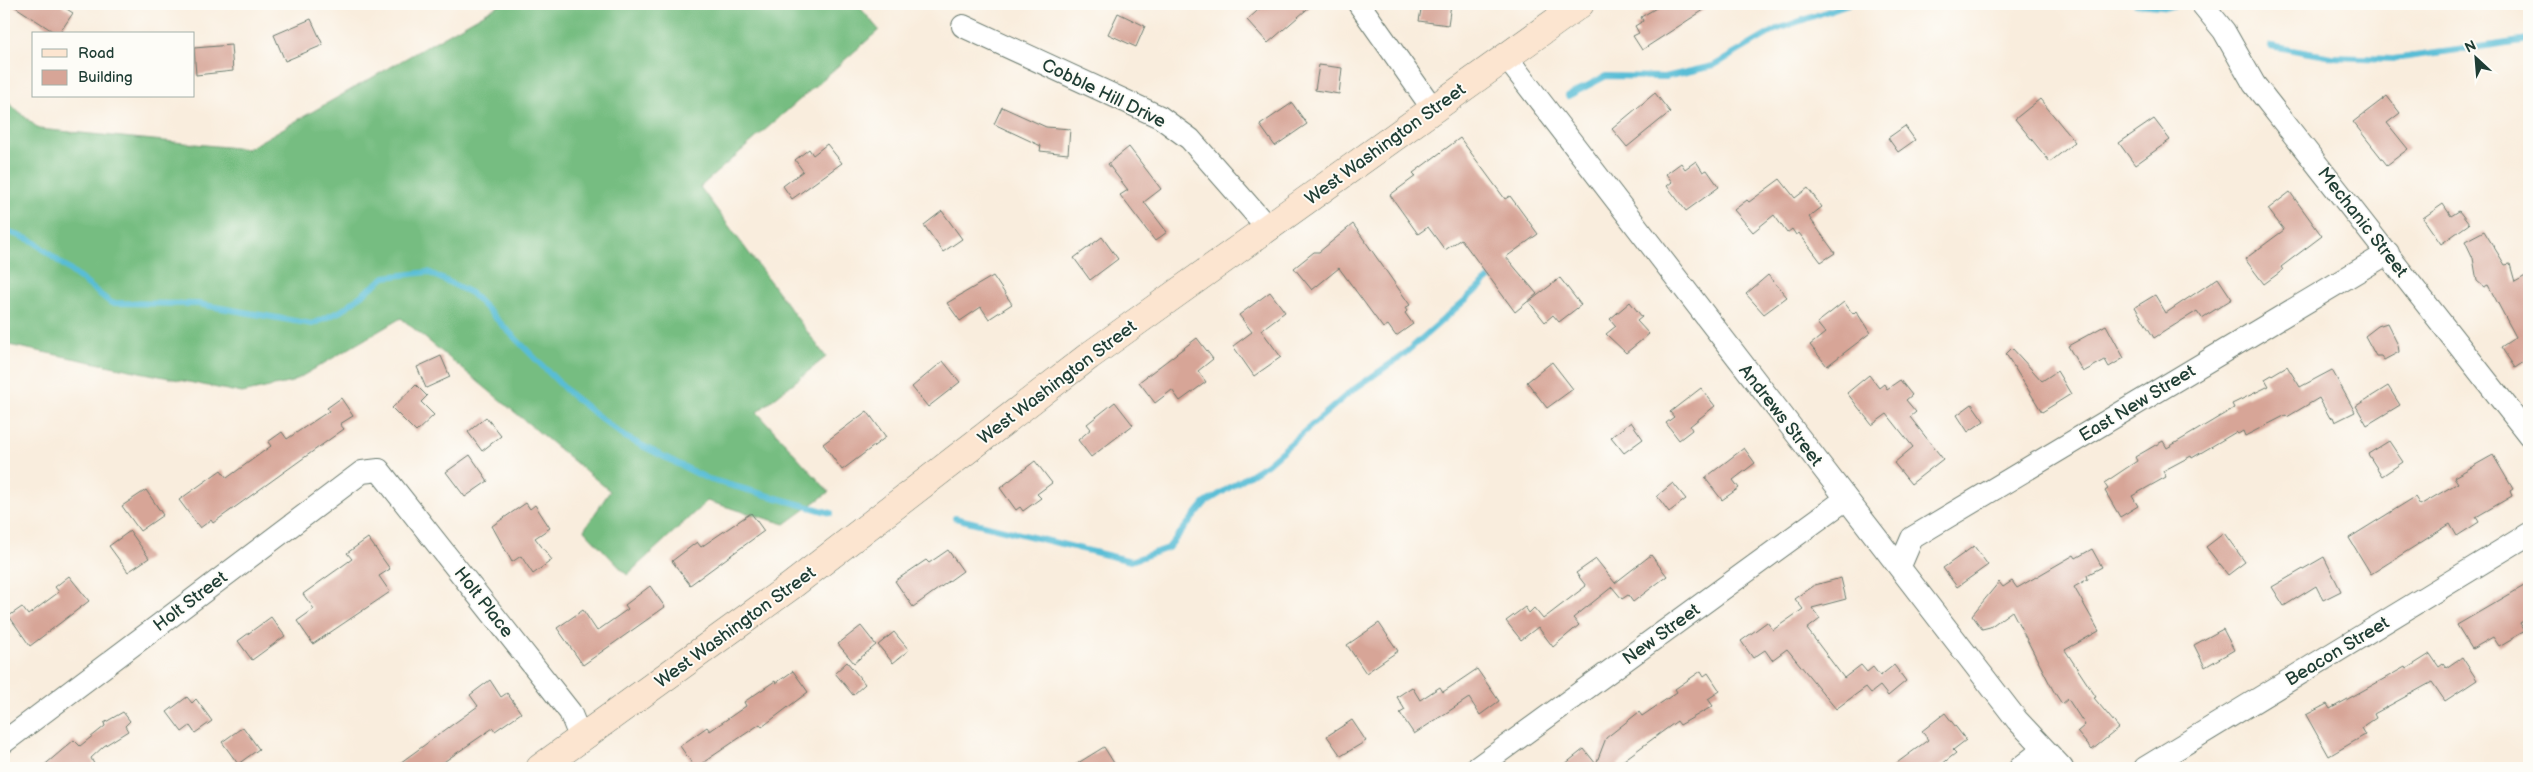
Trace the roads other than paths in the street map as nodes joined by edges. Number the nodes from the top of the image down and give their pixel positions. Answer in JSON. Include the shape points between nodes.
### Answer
{"nodes":[{"id":1,"x":1359,"y":4,"type":"edge"},
{"id":2,"x":1580,"y":4,"type":"edge"},
{"id":3,"x":2202,"y":4,"type":"edge"},
{"id":4,"x":963,"y":26,"type":"dead end"},
{"id":5,"x":1506,"y":57,"type":"junction"},
{"id":6,"x":1433,"y":108,"type":"junction"},
{"id":7,"x":1268,"y":228,"type":"junction"},
{"id":8,"x":2388,"y":253,"type":"junction"},
{"id":9,"x":2529,"y":435,"type":"edge"},
{"id":10,"x":379,"y":470,"type":"joint"},
{"id":11,"x":1846,"y":499,"type":"junction"},
{"id":12,"x":2529,"y":534,"type":"edge"},
{"id":13,"x":1900,"y":566,"type":"junction"},
{"id":14,"x":581,"y":739,"type":"junction"},
{"id":15,"x":4,"y":742,"type":"edge"},
{"id":16,"x":2043,"y":750,"type":"junction"},
{"id":17,"x":540,"y":768,"type":"edge"},
{"id":18,"x":1477,"y":768,"type":"edge"},
{"id":19,"x":2020,"y":768,"type":"edge"},
{"id":20,"x":2062,"y":768,"type":"edge"},
{"id":21,"x":2145,"y":768,"type":"edge"}],
"edges":[{"from":1,"to":6,"type":"street"},
{"from":2,"to":5,"type":"main road","name":"West Washington Street"},
{"from":3,"to":8,"type":"street","name":"Mechanic Street","via":[[2224,31],[2254,84]]},
{"from":4,"to":7,"type":"street","name":"Cobble Hill Drive","via":[[1160,117],[1190,139]]},
{"from":5,"to":6,"type":"main road","name":"West Washington Street"},
{"from":5,"to":11,"type":"street","name":"Andrews Street"},
{"from":6,"to":7,"type":"main road","name":"West Washington Street"},
{"from":7,"to":14,"type":"main road","name":"West Washington Street","via":[[1089,356],[792,586]]},
{"from":8,"to":9,"type":"street","name":"Mechanic Street"},
{"from":8,"to":13,"type":"street","name":"East New Street","via":[[1912,538]]},
{"from":10,"to":14,"type":"street","name":"Holt Place","via":[[570,712]]},
{"from":10,"to":15,"type":"street","name":"Holt Street","via":[[362,472]]},
{"from":11,"to":13,"type":"street","name":"Andrews Street"},
{"from":11,"to":18,"type":"street","name":"New Street"},
{"from":12,"to":21,"type":"street","name":"Beacon Street"},
{"from":13,"to":16,"type":"street","name":"Andrews Street"},
{"from":14,"to":17,"type":"main road","name":"West Washington Street"},
{"from":16,"to":19,"type":"street"},
{"from":16,"to":20,"type":"street","name":"Andrews Street"}]}
